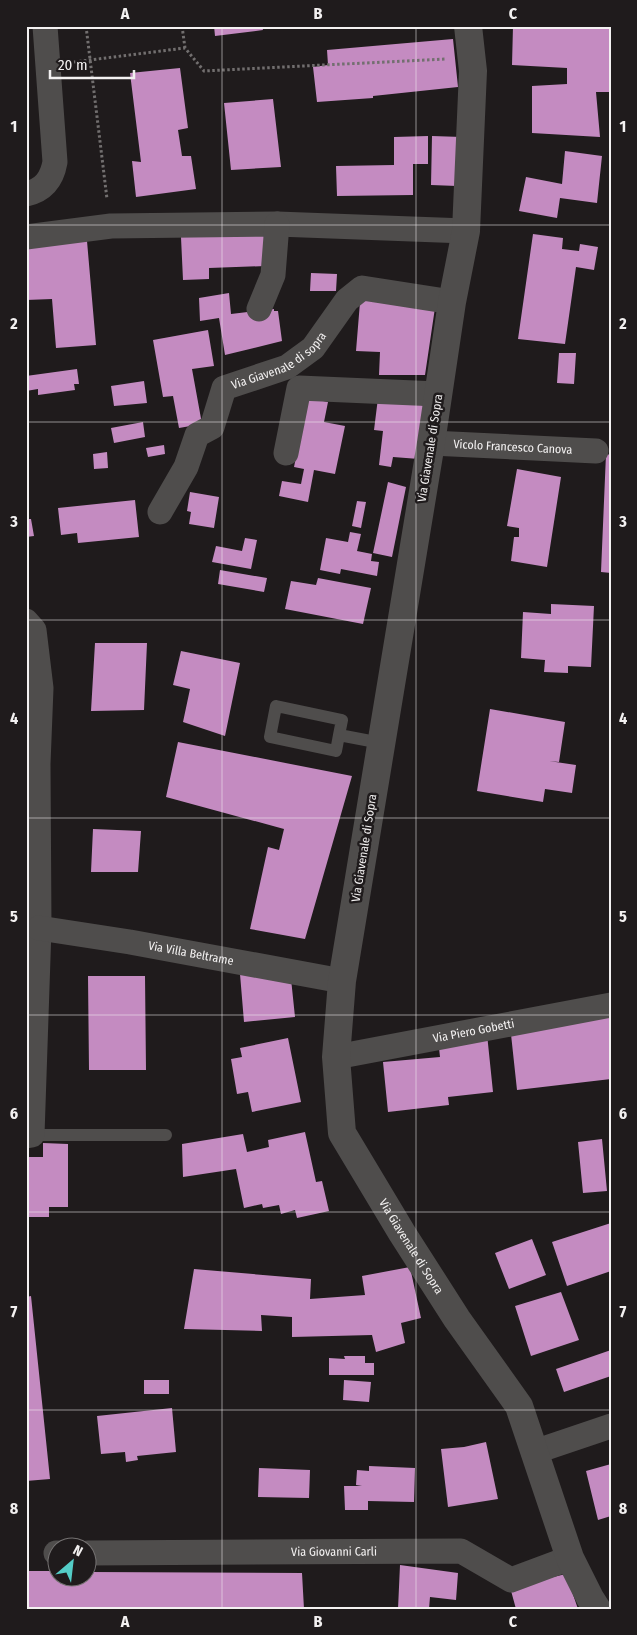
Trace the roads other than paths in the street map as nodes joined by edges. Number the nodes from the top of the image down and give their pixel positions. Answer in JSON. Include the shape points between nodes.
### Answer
{"nodes":[{"id":1,"x":46,"y":26,"type":"edge"},
{"id":2,"x":468,"y":26,"type":"edge"},
{"id":3,"x":27,"y":195,"type":"edge"},
{"id":4,"x":277,"y":224,"type":"junction"},
{"id":5,"x":466,"y":231,"type":"junction"},
{"id":6,"x":26,"y":237,"type":"edge"},
{"id":7,"x":452,"y":302,"type":"junction"},
{"id":8,"x":259,"y":309,"type":"dead end"},
{"id":9,"x":438,"y":394,"type":"junction"},
{"id":10,"x":431,"y":443,"type":"junction"},
{"id":11,"x":596,"y":451,"type":"dead end"},
{"id":12,"x":286,"y":453,"type":"dead end"},
{"id":13,"x":160,"y":512,"type":"dead end"},
{"id":14,"x":26,"y":621,"type":"edge"},
{"id":15,"x":339,"y":735,"type":"junction"},
{"id":16,"x":381,"y":744,"type":"junction"},
{"id":17,"x":32,"y":764,"type":"edge"},
{"id":18,"x":39,"y":928,"type":"junction"},
{"id":19,"x":342,"y":981,"type":"junction"},
{"id":20,"x":611,"y":1005,"type":"edge"},
{"id":21,"x":336,"y":1057,"type":"junction"},
{"id":22,"x":29,"y":1135,"type":"edge"},
{"id":23,"x":166,"y":1135,"type":"dead end"},
{"id":24,"x":611,"y":1426,"type":"edge"},
{"id":25,"x":534,"y":1452,"type":"junction"},
{"id":26,"x":98,"y":1553,"type":"edge"},
{"id":27,"x":570,"y":1558,"type":"junction"},
{"id":28,"x":597,"y":1609,"type":"edge"}],
"edges":[{"from":1,"to":3,"type":"street","via":[[55,162],[47,183]]},
{"from":2,"to":5,"type":"street","name":"Via Giavenale di Sopra","via":[[473,71]]},
{"from":4,"to":5,"type":"street"},
{"from":4,"to":6,"type":"street","via":[[111,226]]},
{"from":4,"to":8,"type":"street","via":[[273,274]]},
{"from":5,"to":7,"type":"street","name":"Via Giavenale di Sopra"},
{"from":7,"to":9,"type":"street","name":"Via Giavenale di Sopra"},
{"from":7,"to":13,"type":"street","name":"Via Giavenale di sopra","via":[[362,288],[347,300],[313,348],[287,367],[224,388],[212,426],[197,435],[186,467]]},
{"from":9,"to":10,"type":"street","name":"Via Giavenale di Sopra"},
{"from":9,"to":12,"type":"street","name":"Via Giavenale di sopra","via":[[299,388]]},
{"from":10,"to":11,"type":"street","name":"Vicolo Francesco Canova"},
{"from":10,"to":16,"type":"street","name":"Via Giavenale di Sopra"},
{"from":14,"to":17,"type":"street","via":[[34,630],[41,688]]},
{"from":15,"to":15,"type":"lane","via":[[342,720],[276,706],[270,737],[336,751]]},
{"from":15,"to":16,"type":"lane"},
{"from":16,"to":19,"type":"street","name":"Via Giavenale di Sopra"},
{"from":17,"to":18,"type":"street"},
{"from":18,"to":19,"type":"street","name":"Via Villa Beltrame"},
{"from":18,"to":22,"type":"street"},
{"from":19,"to":21,"type":"street","name":"Via Giavenale di Sopra"},
{"from":20,"to":21,"type":"street","name":"Via Piero Gobetti"},
{"from":21,"to":25,"type":"street","name":"Via Giavenale di Sopra","via":[[342,1133],[457,1319],[519,1406]]},
{"from":22,"to":23,"type":"lane"},
{"from":24,"to":25,"type":"street"},
{"from":25,"to":27,"type":"street","name":"Via Giavenale di Sopra"},
{"from":26,"to":27,"type":"street","name":"Via Giovanni Carli","via":[[461,1551],[511,1580]]},
{"from":27,"to":28,"type":"street","name":"Via Giavenale di Sopra"}]}
